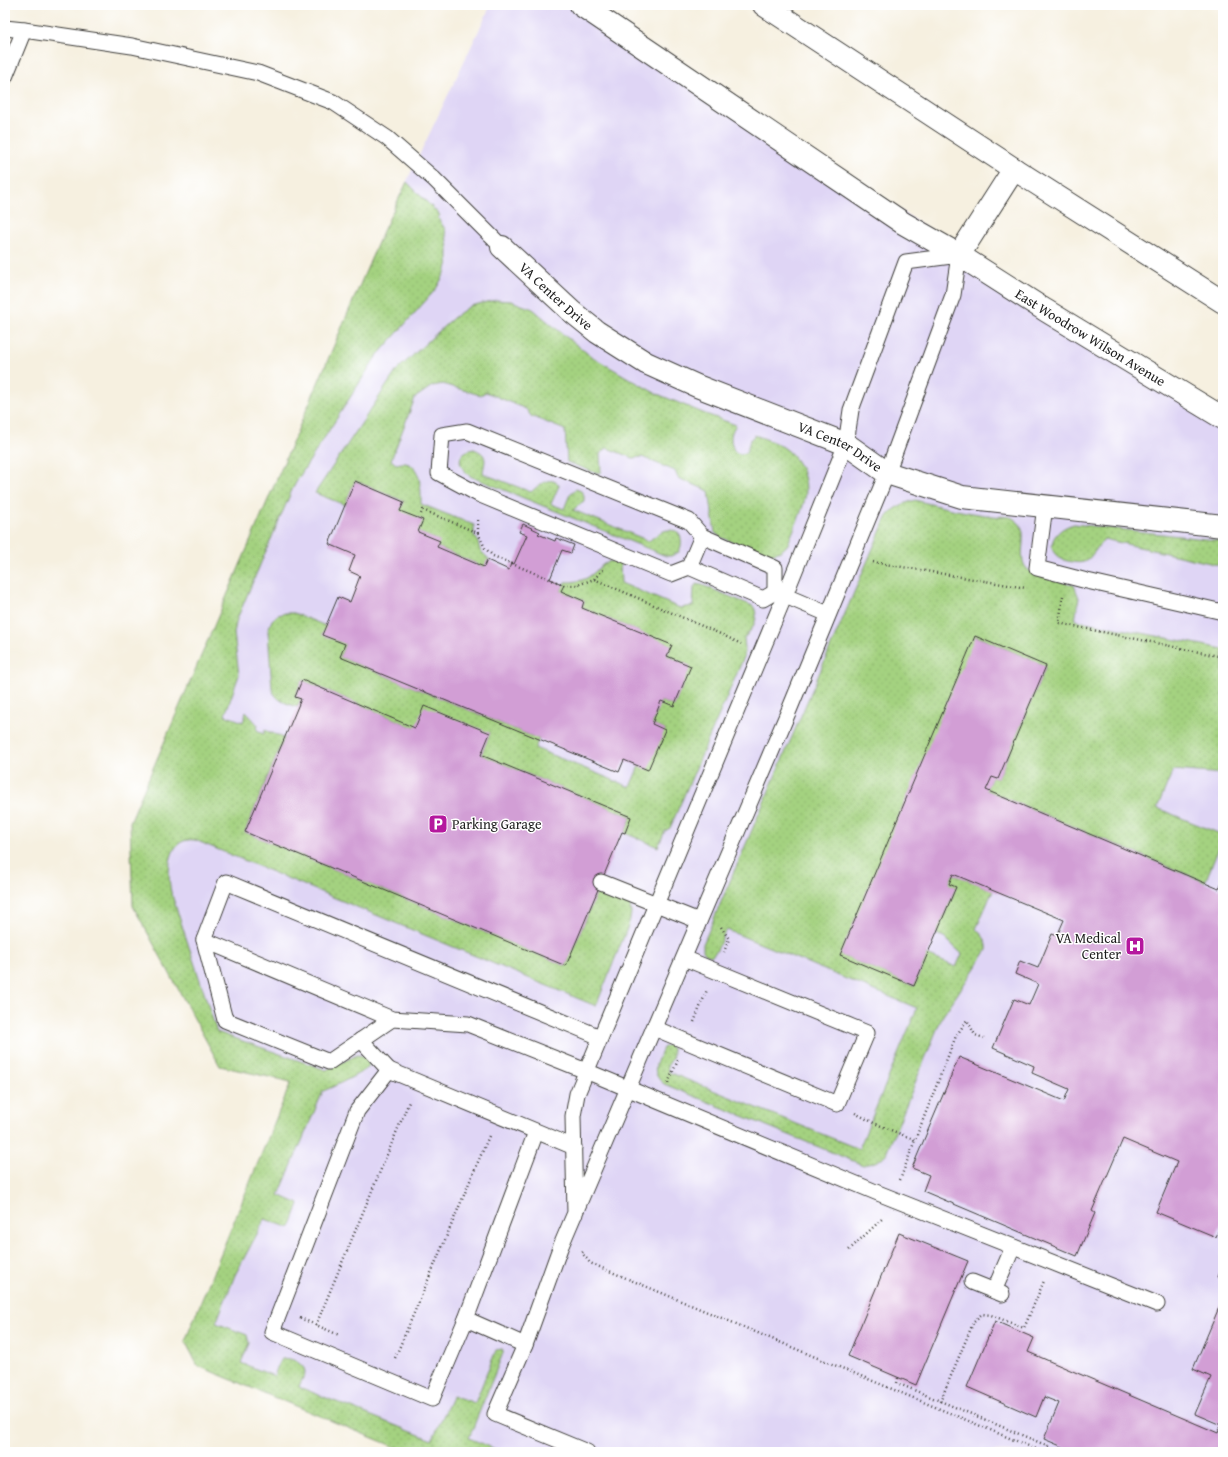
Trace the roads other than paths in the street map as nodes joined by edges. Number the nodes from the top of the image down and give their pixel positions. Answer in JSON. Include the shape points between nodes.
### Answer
{"nodes":[{"id":1,"x":581,"y":5,"type":"edge"},
{"id":2,"x":764,"y":5,"type":"edge"},
{"id":3,"x":5,"y":28,"type":"edge"},
{"id":4,"x":24,"y":30,"type":"junction"},
{"id":5,"x":5,"y":77,"type":"edge"},
{"id":6,"x":1014,"y":169,"type":"junction"},
{"id":7,"x":502,"y":247,"type":"joint"},
{"id":8,"x":959,"y":255,"type":"junction"},
{"id":9,"x":1223,"y":302,"type":"edge"},
{"id":10,"x":1223,"y":418,"type":"edge"},
{"id":11,"x":846,"y":444,"type":"junction"},
{"id":12,"x":887,"y":473,"type":"junction"},
{"id":13,"x":1045,"y":506,"type":"junction"},
{"id":14,"x":1223,"y":526,"type":"edge"},
{"id":15,"x":702,"y":536,"type":"junction"},
{"id":16,"x":689,"y":567,"type":"junction"},
{"id":17,"x":780,"y":594,"type":"junction"},
{"id":18,"x":1223,"y":612,"type":"edge"},
{"id":19,"x":828,"y":614,"type":"junction"},
{"id":20,"x":601,"y":882,"type":"dead end"},
{"id":21,"x":656,"y":904,"type":"junction"},
{"id":22,"x":699,"y":921,"type":"junction"},
{"id":23,"x":204,"y":940,"type":"junction"},
{"id":24,"x":684,"y":958,"type":"junction"},
{"id":25,"x":392,"y":1019,"type":"junction"},
{"id":26,"x":654,"y":1028,"type":"junction"},
{"id":27,"x":600,"y":1037,"type":"junction"},
{"id":28,"x":361,"y":1040,"type":"junction"},
{"id":29,"x":389,"y":1070,"type":"junction"},
{"id":30,"x":586,"y":1071,"type":"junction"},
{"id":31,"x":628,"y":1089,"type":"junction"},
{"id":32,"x":536,"y":1132,"type":"junction"},
{"id":33,"x":574,"y":1147,"type":"junction"},
{"id":34,"x":575,"y":1214,"type":"junction"},
{"id":35,"x":1013,"y":1247,"type":"junction"},
{"id":36,"x":972,"y":1282,"type":"dead end"},
{"id":37,"x":1157,"y":1304,"type":"dead end"},
{"id":38,"x":466,"y":1318,"type":"junction"},
{"id":39,"x":525,"y":1344,"type":"junction"},
{"id":40,"x":587,"y":1452,"type":"edge"}],
"edges":[{"from":1,"to":8,"type":"main road","name":"East Woodrow Wilson Avenue","via":[[902,223]]},
{"from":2,"to":6,"type":"main road"},
{"from":3,"to":4,"type":"lane"},
{"from":4,"to":5,"type":"lane"},
{"from":4,"to":7,"type":"lane","via":[[132,46],[258,73],[334,102],[387,138],[434,179]]},
{"from":6,"to":8,"type":"main road"},
{"from":6,"to":9,"type":"main road"},
{"from":7,"to":11,"type":"main road","name":"VA Center Drive","via":[[597,332],[646,363],[697,386]]},
{"from":8,"to":10,"type":"main road","name":"East Woodrow Wilson Avenue"},
{"from":8,"to":11,"type":"lane","via":[[906,262],[851,410]]},
{"from":8,"to":12,"type":"lane","via":[[953,295]]},
{"from":11,"to":12,"type":"main road","name":"VA Center Drive"},
{"from":11,"to":17,"type":"lane"},
{"from":12,"to":13,"type":"main road","name":"VA Center Drive","via":[[962,497]]},
{"from":12,"to":19,"type":"lane"},
{"from":13,"to":14,"type":"main road","name":"VA Center Drive"},
{"from":13,"to":18,"type":"lane","via":[[1037,568]]},
{"from":15,"to":16,"type":"lane"},
{"from":15,"to":16,"type":"lane","via":[[689,521],[467,431],[442,435],[439,473],[478,494],[672,574]]},
{"from":15,"to":17,"type":"lane","via":[[775,568]]},
{"from":16,"to":17,"type":"lane","via":[[763,599]]},
{"from":17,"to":19,"type":"lane"},
{"from":17,"to":21,"type":"lane"},
{"from":19,"to":22,"type":"lane"},
{"from":20,"to":21,"type":"lane"},
{"from":21,"to":22,"type":"lane"},
{"from":21,"to":27,"type":"lane"},
{"from":22,"to":24,"type":"lane"},
{"from":23,"to":25,"type":"lane"},
{"from":23,"to":27,"type":"lane","via":[[226,882]]},
{"from":23,"to":28,"type":"lane","via":[[225,1020],[329,1062]]},
{"from":24,"to":26,"type":"lane"},
{"from":24,"to":26,"type":"lane","via":[[867,1033],[837,1104]]},
{"from":25,"to":28,"type":"lane"},
{"from":25,"to":30,"type":"lane","via":[[468,1024]]},
{"from":26,"to":31,"type":"lane"},
{"from":27,"to":30,"type":"lane"},
{"from":28,"to":29,"type":"lane"},
{"from":29,"to":32,"type":"lane"},
{"from":29,"to":38,"type":"lane","via":[[357,1111],[272,1332],[432,1399]]},
{"from":30,"to":31,"type":"lane"},
{"from":30,"to":33,"type":"lane","via":[[576,1094],[573,1116]]},
{"from":31,"to":34,"type":"lane"},
{"from":31,"to":35,"type":"lane"},
{"from":32,"to":33,"type":"lane"},
{"from":32,"to":38,"type":"lane"},
{"from":33,"to":34,"type":"lane"},
{"from":34,"to":39,"type":"lane"},
{"from":35,"to":36,"type":"lane","via":[[998,1293]]},
{"from":35,"to":37,"type":"lane"},
{"from":38,"to":39,"type":"lane"},
{"from":39,"to":40,"type":"lane","via":[[495,1414]]}]}
